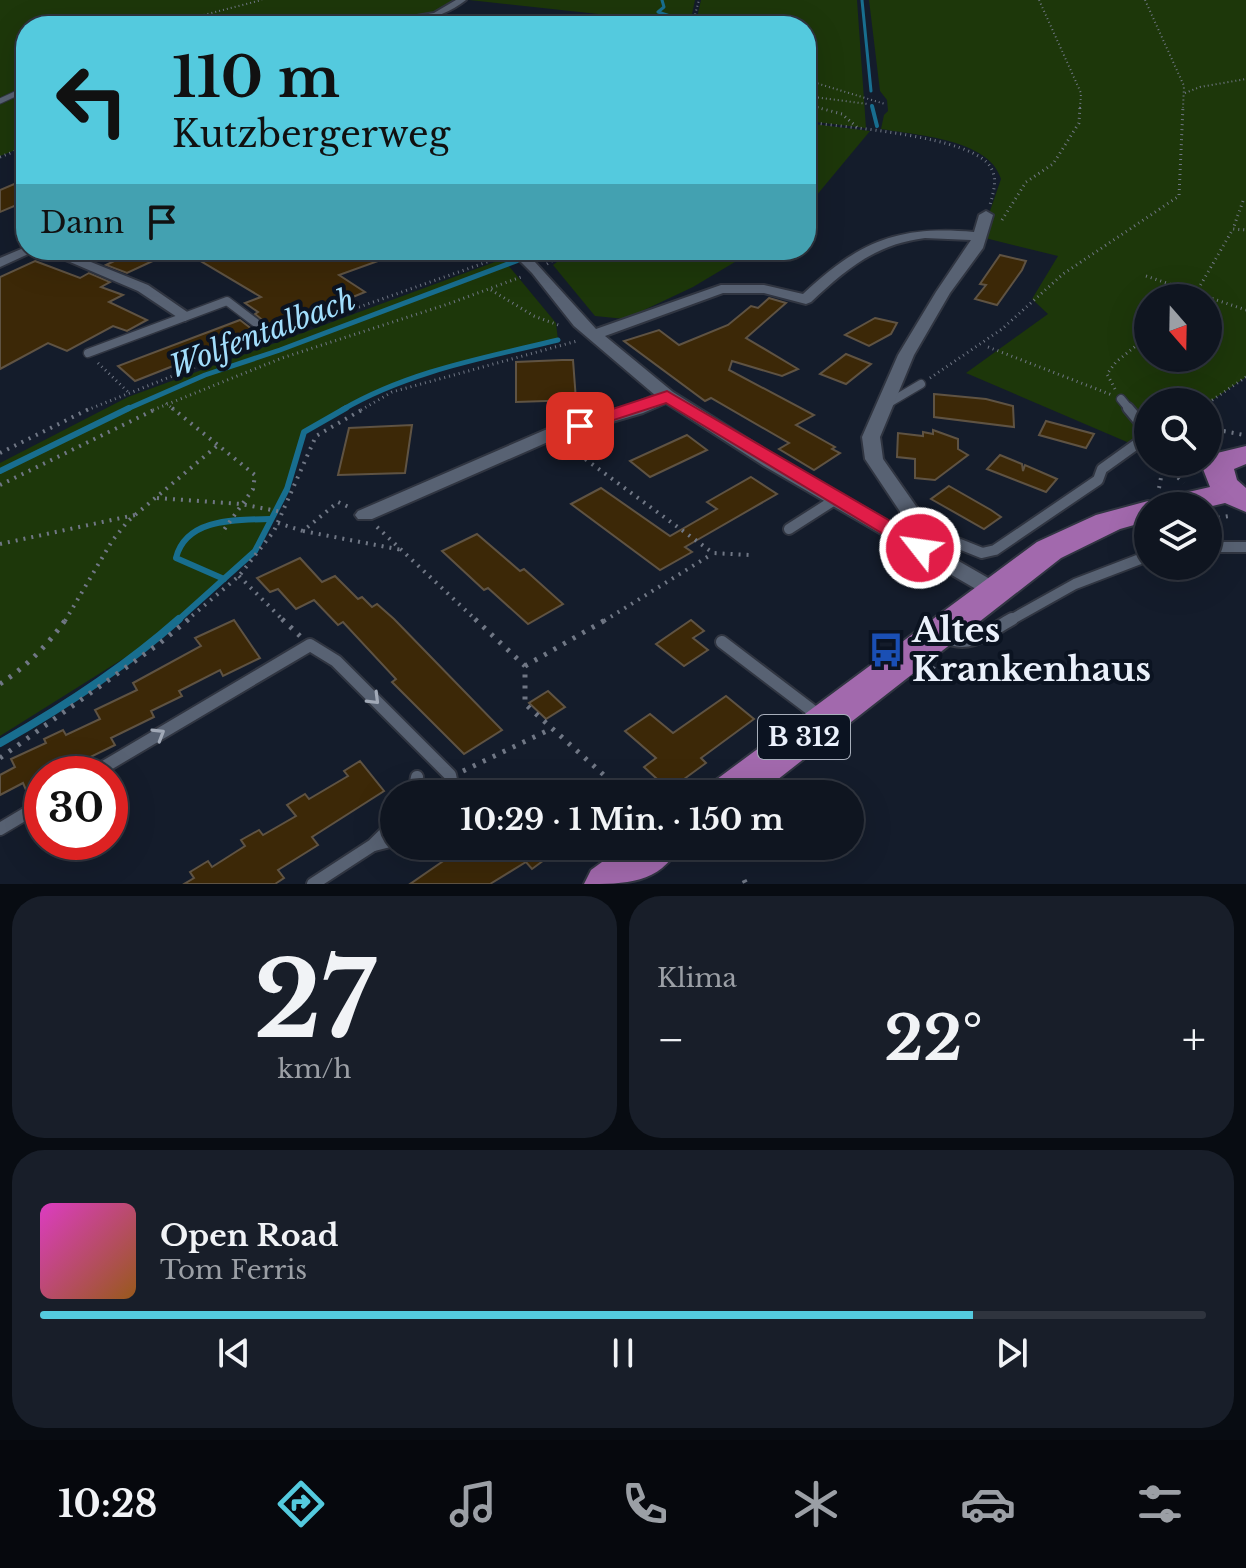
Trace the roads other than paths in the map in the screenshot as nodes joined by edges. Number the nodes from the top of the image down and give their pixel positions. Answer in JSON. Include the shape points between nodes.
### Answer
{"nodes":[{"id":1,"x":462,"y":0,"type":"edge"},
{"id":2,"x":429,"y":16,"type":"edge"},
{"id":3,"x":986,"y":215,"type":"road end"},
{"id":4,"x":979,"y":237,"type":"junction"},
{"id":5,"x":74,"y":260,"type":"edge"},
{"id":6,"x":526,"y":260,"type":"edge"},
{"id":7,"x":185,"y":316,"type":"junction"},
{"id":8,"x":264,"y":329,"type":"dead end"},
{"id":9,"x":586,"y":329,"type":"junction"},
{"id":10,"x":88,"y":353,"type":"road end"},
{"id":11,"x":921,"y":384,"type":"road end"},
{"id":12,"x":667,"y":396,"type":"junction"},
{"id":13,"x":1121,"y":399,"type":"road end"},
{"id":14,"x":884,"y":406,"type":"junction"},
{"id":15,"x":1134,"y":416,"type":"edge"},
{"id":16,"x":1134,"y":445,"type":"edge"},
{"id":17,"x":1246,"y":455,"type":"edge"},
{"id":18,"x":836,"y":499,"type":"junction"},
{"id":19,"x":1232,"y":504,"type":"edge"},
{"id":20,"x":365,"y":515,"type":"road end"},
{"id":21,"x":1134,"y":515,"type":"edge"},
{"id":22,"x":789,"y":529,"type":"dead end"},
{"id":23,"x":1222,"y":547,"type":"edge"},
{"id":24,"x":1246,"y":547,"type":"edge"},
{"id":25,"x":920,"y":548,"type":"junction"},
{"id":26,"x":1134,"y":561,"type":"edge"},
{"id":27,"x":995,"y":591,"type":"junction"},
{"id":28,"x":941,"y":634,"type":"junction"},
{"id":29,"x":722,"y":642,"type":"dead end"},
{"id":30,"x":826,"y":721,"type":"junction"},
{"id":31,"x":122,"y":756,"type":"edge"},
{"id":32,"x":417,"y":777,"type":"dead end"},
{"id":33,"x":416,"y":780,"type":"edge"},
{"id":34,"x":451,"y":780,"type":"edge"},
{"id":35,"x":747,"y":780,"type":"edge"},
{"id":36,"x":24,"y":815,"type":"edge"},
{"id":37,"x":0,"y":829,"type":"edge"},
{"id":38,"x":380,"y":838,"type":"edge"},
{"id":39,"x":380,"y":843,"type":"edge"},
{"id":40,"x":373,"y":845,"type":"junction"},
{"id":41,"x":639,"y":860,"type":"edge"},
{"id":42,"x":313,"y":884,"type":"edge"},
{"id":43,"x":607,"y":884,"type":"edge"}],
"edges":[{"from":1,"to":2,"type":"street"},
{"from":3,"to":4,"type":"street"},
{"from":4,"to":9,"type":"street","via":[[931,233],[876,243],[806,299],[764,289],[721,289]]},
{"from":4,"to":14,"type":"street","via":[[906,355]]},
{"from":5,"to":7,"type":"street","via":[[143,288]]},
{"from":6,"to":9,"type":"street"},
{"from":7,"to":8,"type":"lane","via":[[227,301]]},
{"from":7,"to":10,"type":"lane"},
{"from":9,"to":12,"type":"street"},
{"from":11,"to":14,"type":"lane"},
{"from":12,"to":18,"type":"street"},
{"from":12,"to":20,"type":"street","via":[[551,434]]},
{"from":13,"to":15,"type":"lane"},
{"from":14,"to":25,"type":"street","via":[[871,437],[874,459],[915,519]]},
{"from":16,"to":25,"type":"lane","via":[[1102,469],[1098,480],[995,550],[982,553],[957,543]]},
{"from":17,"to":19,"type":"main road","via":[[1224,461],[1218,469]]},
{"from":18,"to":22,"type":"lane"},
{"from":18,"to":25,"type":"street"},
{"from":21,"to":27,"type":"main road","number":"B 312","via":[[1049,550]]},
{"from":23,"to":24,"type":"lane"},
{"from":25,"to":27,"type":"street"},
{"from":26,"to":28,"type":"lane","via":[[1075,584],[970,642]]},
{"from":27,"to":28,"type":"main road","number":"B 312"},
{"from":28,"to":30,"type":"main road","number":"B 312"},
{"from":29,"to":30,"type":"lane"},
{"from":30,"to":35,"type":"main road","number":"B 312"},
{"from":31,"to":34,"type":"lane","one_way":true,"via":[[310,645],[336,661]]},
{"from":32,"to":33,"type":"lane"},
{"from":36,"to":37,"type":"lane"},
{"from":38,"to":40,"type":"lane"},
{"from":39,"to":40,"type":"lane"},
{"from":40,"to":42,"type":"lane"},
{"from":41,"to":43,"type":"main road"}]}
